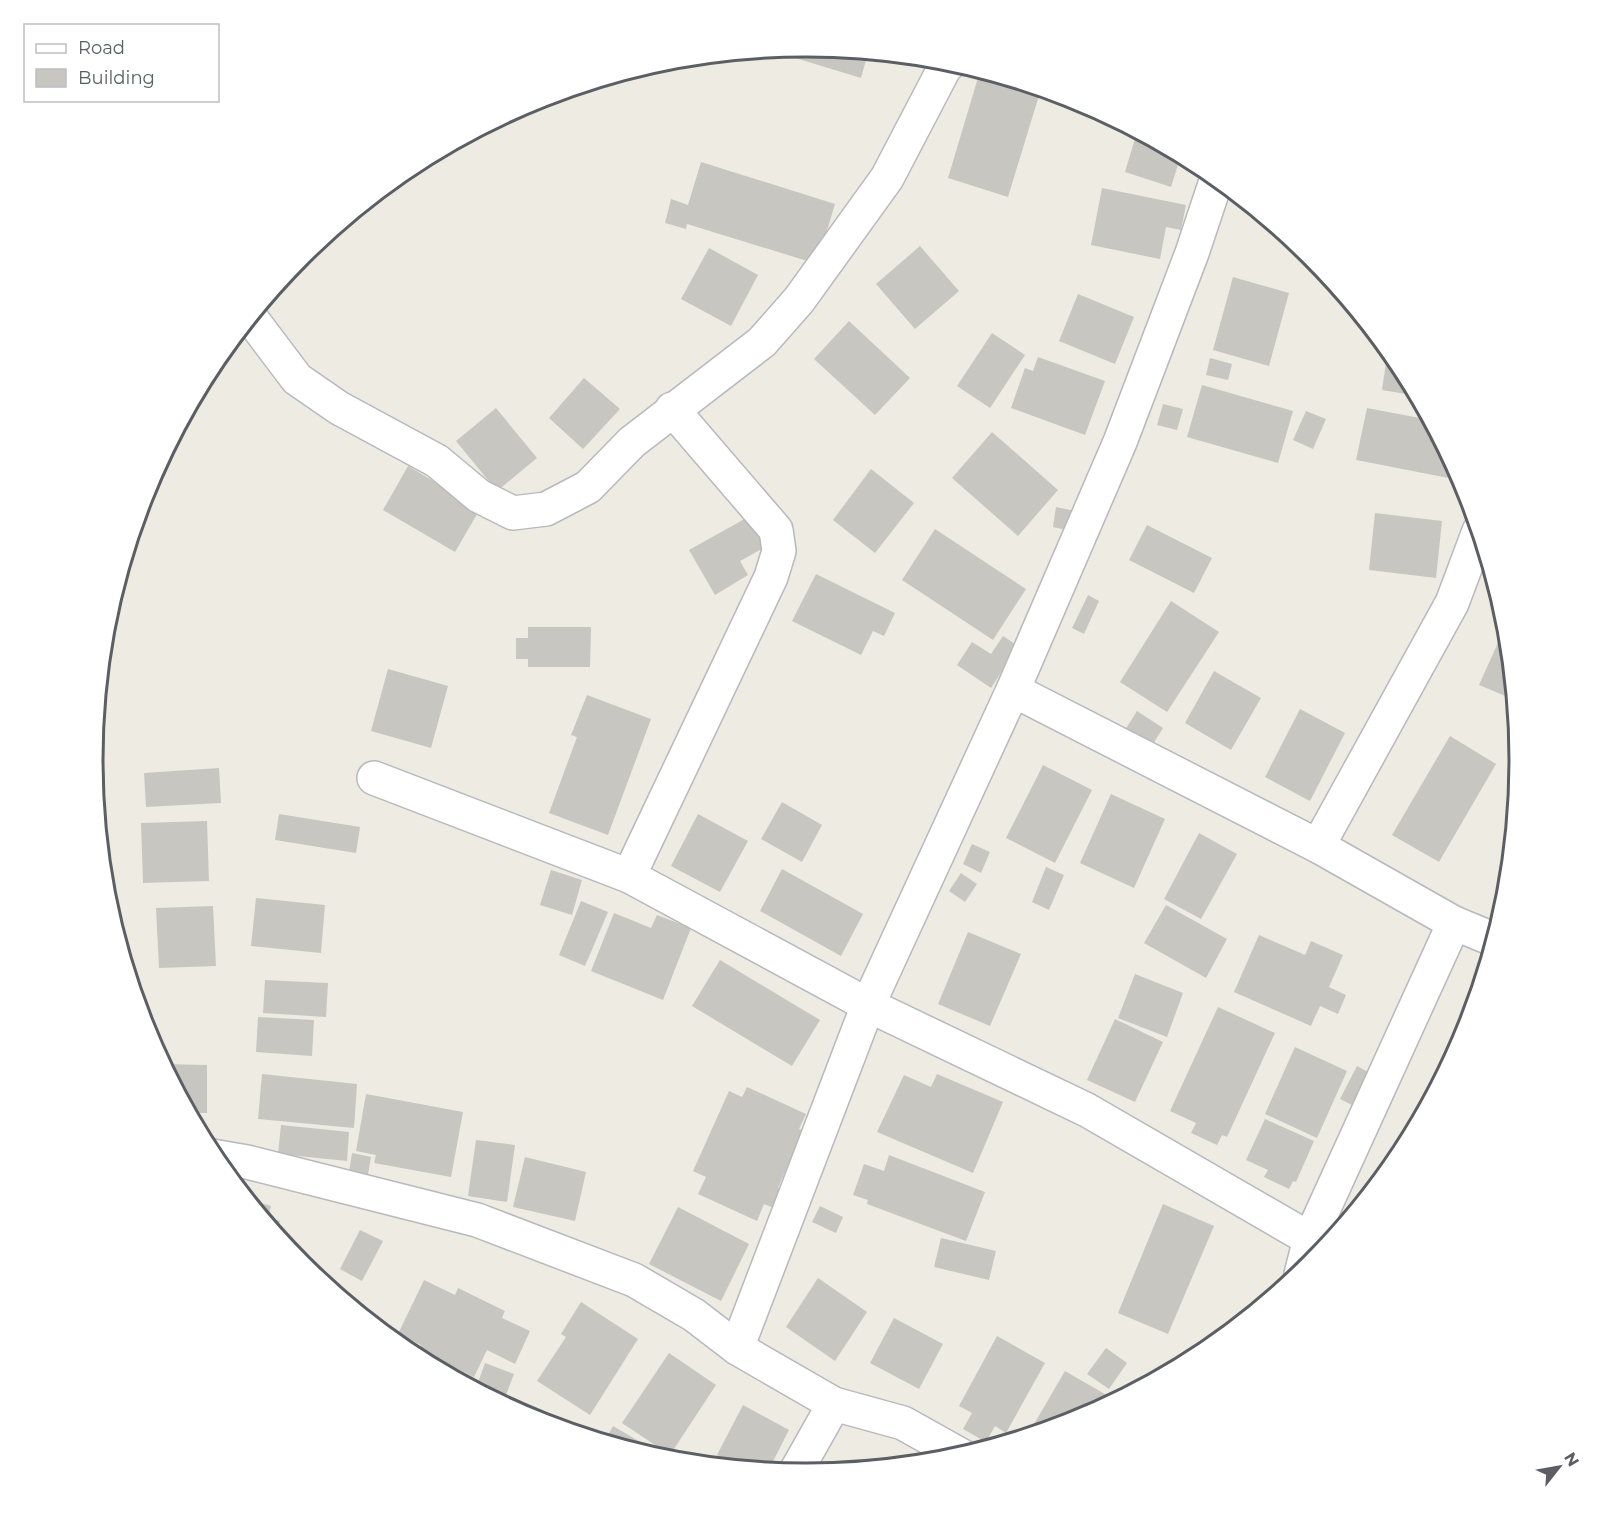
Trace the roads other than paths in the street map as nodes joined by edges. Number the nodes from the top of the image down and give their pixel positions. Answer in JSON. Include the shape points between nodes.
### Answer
{"nodes":[{"id":1,"x":943,"y":71,"type":"edge"},
{"id":2,"x":1213,"y":187,"type":"edge"},
{"id":3,"x":255,"y":324,"type":"edge"},
{"id":4,"x":672,"y":409,"type":"junction"},
{"id":5,"x":1475,"y":541,"type":"edge"},
{"id":6,"x":1013,"y":690,"type":"junction"},
{"id":7,"x":374,"y":778,"type":"dead end"},
{"id":8,"x":1318,"y":846,"type":"junction"},
{"id":9,"x":629,"y":876,"type":"junction"},
{"id":10,"x":1454,"y":923,"type":"junction"},
{"id":11,"x":1487,"y":937,"type":"edge"},
{"id":12,"x":868,"y":1005,"type":"junction"},
{"id":13,"x":227,"y":1159,"type":"edge"},
{"id":14,"x":1320,"y":1240,"type":"edge"},
{"id":15,"x":1318,"y":1243,"type":"edge"},
{"id":16,"x":737,"y":1348,"type":"junction"},
{"id":17,"x":834,"y":1404,"type":"junction"},
{"id":18,"x":949,"y":1449,"type":"edge"},
{"id":19,"x":800,"y":1464,"type":"edge"}],
"edges":[{"from":1,"to":4,"type":"street","via":[[887,178],[799,300],[762,342]]},
{"from":2,"to":6,"type":"street","via":[[1120,442]]},
{"from":3,"to":4,"type":"street","via":[[297,379],[339,408],[437,461],[479,496],[513,513],[546,509],[588,488],[632,442]]},
{"from":4,"to":9,"type":"street","via":[[776,530],[778,550],[771,577]]},
{"from":5,"to":8,"type":"street","via":[[1452,603]]},
{"from":6,"to":8,"type":"street"},
{"from":6,"to":12,"type":"street"},
{"from":7,"to":9,"type":"street"},
{"from":8,"to":10,"type":"street"},
{"from":9,"to":12,"type":"street"},
{"from":10,"to":11,"type":"street"},
{"from":10,"to":14,"type":"street"},
{"from":12,"to":15,"type":"street","via":[[1087,1110]]},
{"from":12,"to":16,"type":"street"},
{"from":13,"to":16,"type":"street","via":[[477,1220],[634,1280],[694,1315]]},
{"from":16,"to":17,"type":"street"},
{"from":17,"to":18,"type":"street","via":[[903,1423]]},
{"from":17,"to":19,"type":"street"}]}
